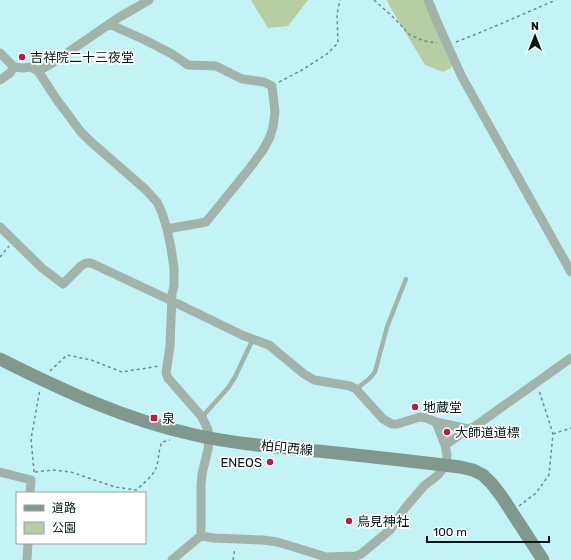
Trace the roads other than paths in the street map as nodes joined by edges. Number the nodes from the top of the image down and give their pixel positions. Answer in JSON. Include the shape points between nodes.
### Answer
{"nodes":[{"id":1,"x":149,"y":0,"type":"edge"},
{"id":2,"x":428,"y":0,"type":"edge"},
{"id":3,"x":109,"y":24,"type":"junction"},
{"id":4,"x":0,"y":53,"type":"edge"},
{"id":5,"x":14,"y":67,"type":"junction"},
{"id":6,"x":38,"y":71,"type":"junction"},
{"id":7,"x":0,"y":80,"type":"edge"},
{"id":8,"x":0,"y":227,"type":"edge"},
{"id":9,"x":167,"y":229,"type":"junction"},
{"id":10,"x":571,"y":272,"type":"edge"},
{"id":11,"x":406,"y":279,"type":"dead end"},
{"id":12,"x":172,"y":301,"type":"junction"},
{"id":13,"x":253,"y":339,"type":"junction"},
{"id":14,"x":571,"y":358,"type":"edge"},
{"id":15,"x":0,"y":360,"type":"edge"},
{"id":16,"x":356,"y":389,"type":"junction"},
{"id":17,"x":202,"y":417,"type":"junction"},
{"id":18,"x":436,"y":422,"type":"junction"},
{"id":19,"x":468,"y":429,"type":"junction"},
{"id":20,"x":209,"y":438,"type":"junction"},
{"id":21,"x":445,"y":445,"type":"junction"},
{"id":22,"x":446,"y":465,"type":"junction"},
{"id":23,"x":0,"y":472,"type":"edge"},
{"id":24,"x":30,"y":492,"type":"edge"},
{"id":25,"x":201,"y":536,"type":"junction"},
{"id":26,"x":28,"y":544,"type":"edge"},
{"id":27,"x":357,"y":558,"type":"edge"},
{"id":28,"x":27,"y":560,"type":"edge"},
{"id":29,"x":172,"y":560,"type":"edge"},
{"id":30,"x":543,"y":560,"type":"edge"}],
"edges":[{"from":1,"to":3,"type":"street"},
{"from":2,"to":10,"type":"street","via":[[462,77]]},
{"from":3,"to":6,"type":"street"},
{"from":3,"to":9,"type":"street","via":[[172,54],[188,65],[216,66],[242,79],[264,82],[272,86],[275,112],[273,127],[264,150],[206,222]]},
{"from":4,"to":5,"type":"street"},
{"from":5,"to":6,"type":"street","via":[[31,67]]},
{"from":5,"to":7,"type":"street"},
{"from":6,"to":9,"type":"street","via":[[81,132],[157,202]]},
{"from":8,"to":12,"type":"street","via":[[42,268],[63,284],[81,266],[91,263]]},
{"from":9,"to":12,"type":"street","via":[[174,268]]},
{"from":11,"to":16,"type":"lane","via":[[387,327],[375,372]]},
{"from":12,"to":13,"type":"street"},
{"from":12,"to":17,"type":"street","via":[[166,373]]},
{"from":13,"to":16,"type":"street","via":[[269,345],[314,380]]},
{"from":13,"to":17,"type":"lane","via":[[228,388]]},
{"from":14,"to":19,"type":"street"},
{"from":15,"to":20,"type":"main road","name":"柏印西線","via":[[41,380],[148,423]]},
{"from":16,"to":18,"type":"street","via":[[383,419],[392,424],[420,417]]},
{"from":17,"to":20,"type":"street"},
{"from":18,"to":19,"type":"street"},
{"from":18,"to":21,"type":"street"},
{"from":19,"to":21,"type":"street"},
{"from":20,"to":22,"type":"main road","name":"柏印西線"},
{"from":20,"to":25,"type":"street","via":[[201,486]]},
{"from":21,"to":22,"type":"street"},
{"from":22,"to":27,"type":"street","via":[[405,508],[390,530]]},
{"from":22,"to":30,"type":"main road","name":"柏印西線","via":[[473,470],[483,475],[492,484]]},
{"from":23,"to":24,"type":"street","via":[[32,476]]},
{"from":25,"to":27,"type":"street","via":[[264,540],[326,557]]},
{"from":25,"to":29,"type":"street"},
{"from":26,"to":28,"type":"street"}]}
